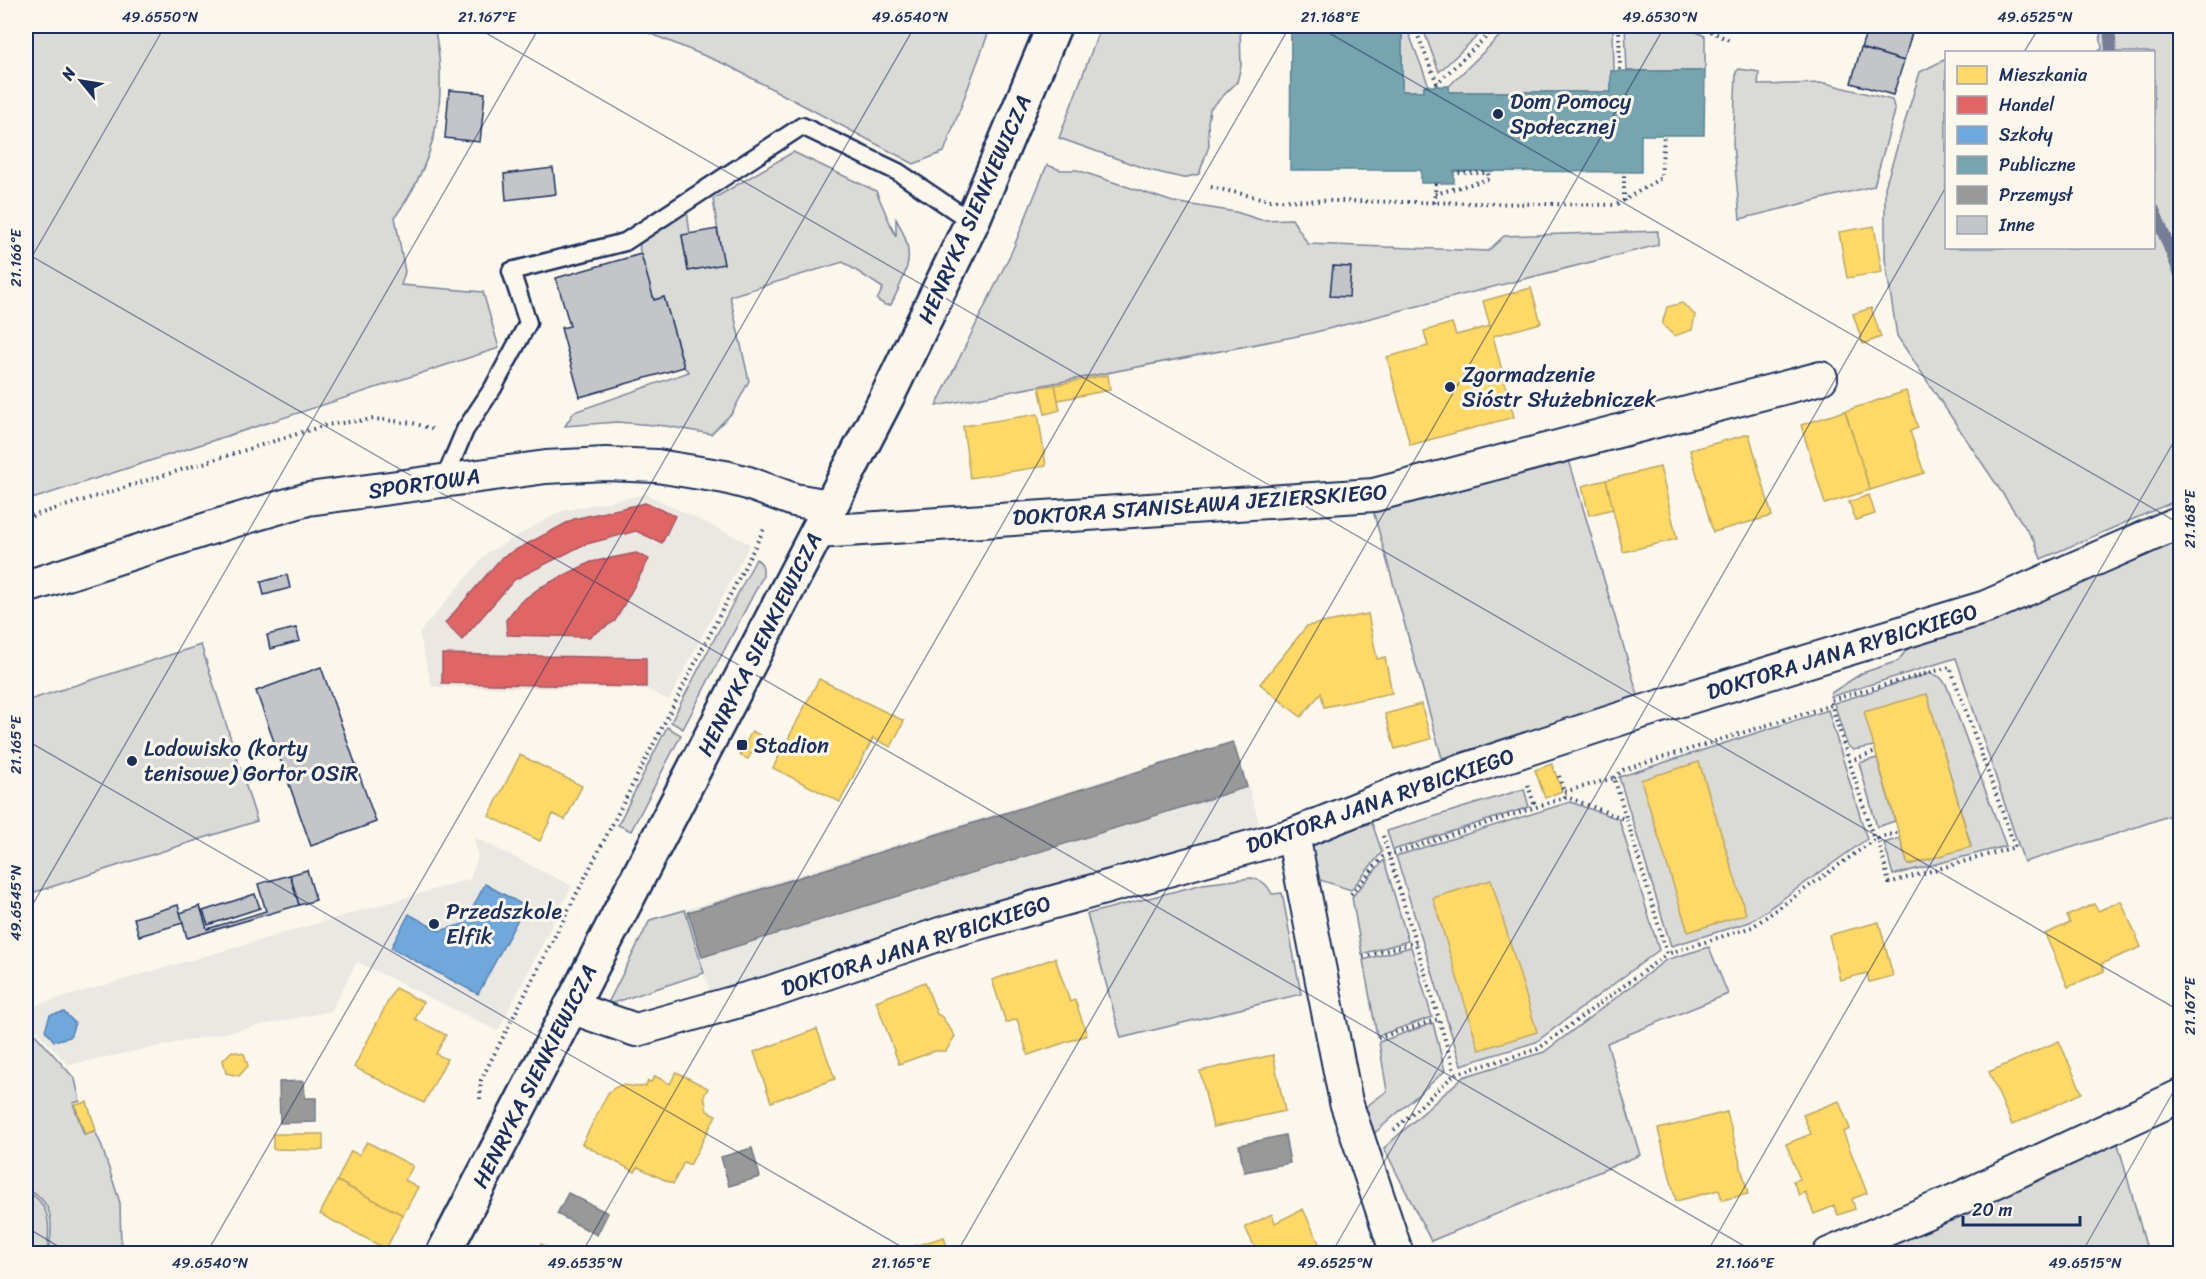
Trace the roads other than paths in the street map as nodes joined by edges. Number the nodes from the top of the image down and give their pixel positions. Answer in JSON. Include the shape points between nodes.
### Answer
{"nodes":[{"id":1,"x":1054,"y":26,"type":"edge"},
{"id":2,"x":972,"y":222,"type":"junction"},
{"id":3,"x":1821,"y":378,"type":"dead end"},
{"id":4,"x":444,"y":480,"type":"junction"},
{"id":5,"x":823,"y":519,"type":"junction"},
{"id":6,"x":2181,"y":522,"type":"edge"},
{"id":7,"x":26,"y":587,"type":"edge"},
{"id":8,"x":1293,"y":835,"type":"junction"},
{"id":9,"x":570,"y":1007,"type":"junction"},
{"id":10,"x":2181,"y":1096,"type":"edge"},
{"id":11,"x":443,"y":1254,"type":"edge"},
{"id":12,"x":1398,"y":1254,"type":"edge"},
{"id":13,"x":1829,"y":1254,"type":"edge"}],
"edges":[{"from":1,"to":2,"type":"main road","name":"HENRYKA SIENKIEWICZA"},
{"from":2,"to":4,"type":"lane","via":[[898,172],[802,126],[626,242],[511,271],[528,323],[465,430]]},
{"from":2,"to":5,"type":"main road","name":"HENRYKA SIENKIEWICZA"},
{"from":3,"to":5,"type":"street","name":"DOKTORA STANISŁAWA JEZIERSKIEGO","via":[[1374,495]]},
{"from":4,"to":5,"type":"street","name":"SPORTOWA","via":[[565,465],[657,466],[748,483],[794,500]]},
{"from":4,"to":7,"type":"street","name":"SPORTOWA","via":[[308,499]]},
{"from":5,"to":9,"type":"main road","name":"HENRYKA SIENKIEWICZA"},
{"from":6,"to":8,"type":"street","name":"DOKTORA JANA RYBICKIEGO","via":[[1986,608],[1635,714],[1401,791]]},
{"from":8,"to":9,"type":"street","name":"DOKTORA JANA RYBICKIEGO","via":[[943,933],[771,992],[636,1030]]},
{"from":8,"to":12,"type":"street","via":[[1346,1102]]},
{"from":9,"to":11,"type":"main road","name":"HENRYKA SIENKIEWICZA"},
{"from":10,"to":13,"type":"street"}]}
